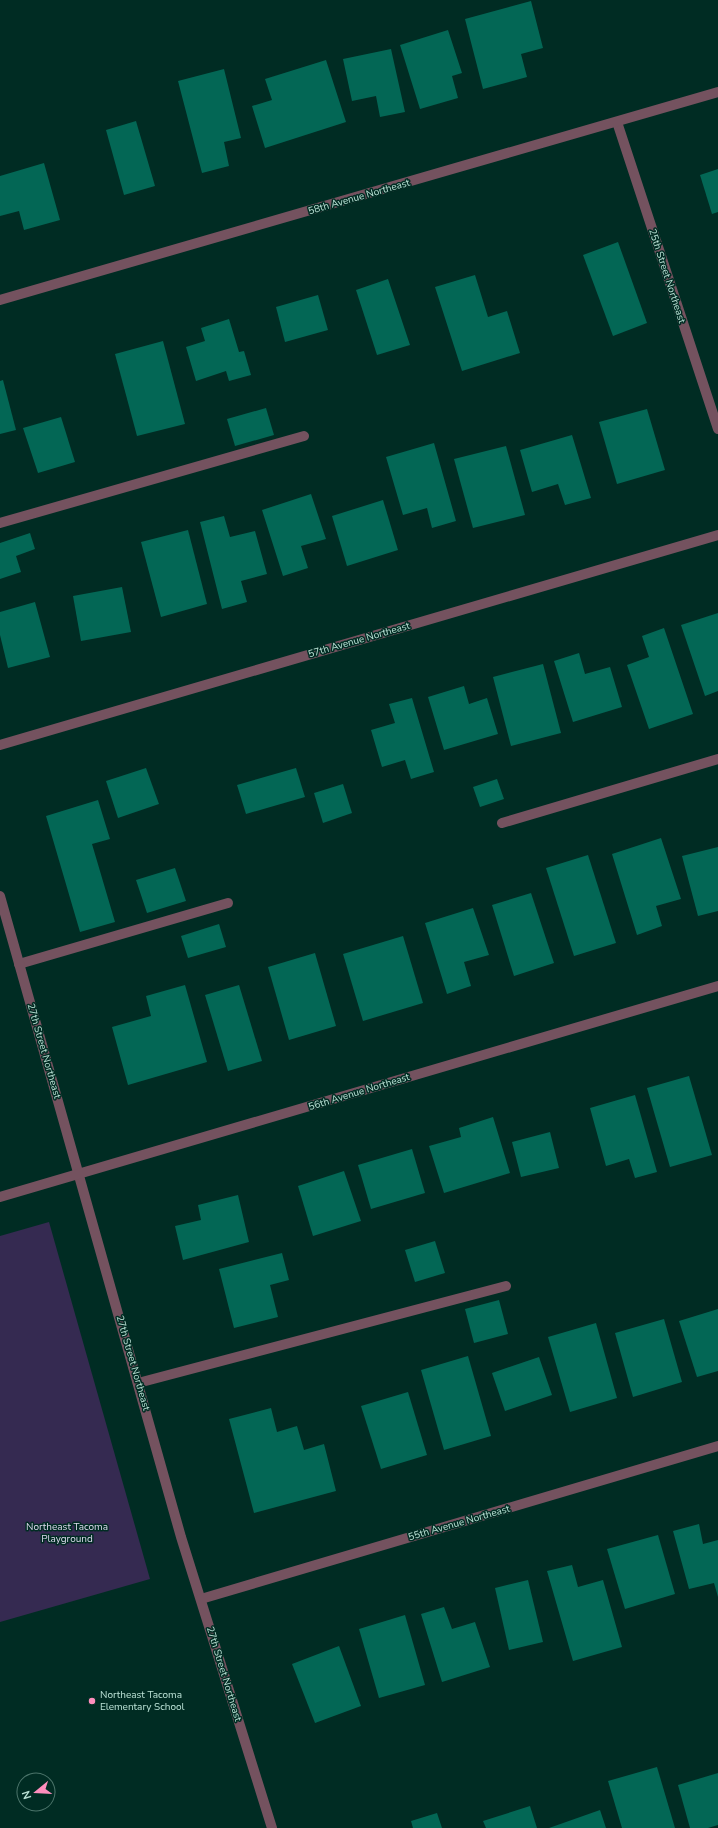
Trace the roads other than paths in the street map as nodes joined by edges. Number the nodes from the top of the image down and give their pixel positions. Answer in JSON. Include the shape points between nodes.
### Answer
{"nodes":[{"id":1,"x":718,"y":92,"type":"edge"},
{"id":2,"x":617,"y":122,"type":"junction"},
{"id":3,"x":0,"y":300,"type":"edge"},
{"id":4,"x":718,"y":429,"type":"edge"},
{"id":5,"x":304,"y":436,"type":"dead end"},
{"id":6,"x":0,"y":523,"type":"edge"},
{"id":7,"x":718,"y":535,"type":"edge"},
{"id":8,"x":0,"y":744,"type":"edge"},
{"id":9,"x":718,"y":759,"type":"edge"},
{"id":10,"x":502,"y":823,"type":"dead end"},
{"id":11,"x":0,"y":896,"type":"edge"},
{"id":12,"x":228,"y":903,"type":"dead end"},
{"id":13,"x":19,"y":964,"type":"junction"},
{"id":14,"x":718,"y":986,"type":"edge"},
{"id":15,"x":79,"y":1175,"type":"junction"},
{"id":16,"x":0,"y":1197,"type":"edge"},
{"id":17,"x":506,"y":1286,"type":"dead end"},
{"id":18,"x":138,"y":1383,"type":"junction"},
{"id":19,"x":718,"y":1446,"type":"edge"},
{"id":20,"x":201,"y":1599,"type":"junction"},
{"id":21,"x":272,"y":1828,"type":"edge"}],
"edges":[{"from":1,"to":2,"type":"street","name":"58th Avenue Northeast"},
{"from":2,"to":3,"type":"street","name":"58th Avenue Northeast"},
{"from":2,"to":4,"type":"street","name":"25th Street Northeast"},
{"from":5,"to":6,"type":"street"},
{"from":7,"to":8,"type":"street","name":"57th Avenue Northeast"},
{"from":9,"to":10,"type":"street"},
{"from":11,"to":13,"type":"street","name":"27th Street Northeast"},
{"from":12,"to":13,"type":"street"},
{"from":13,"to":15,"type":"street","name":"27th Street Northeast"},
{"from":14,"to":15,"type":"street","name":"56th Avenue Northeast"},
{"from":15,"to":16,"type":"street","name":"56th Avenue Northeast"},
{"from":15,"to":18,"type":"street","name":"27th Street Northeast"},
{"from":17,"to":18,"type":"street"},
{"from":18,"to":20,"type":"street","name":"27th Street Northeast"},
{"from":19,"to":20,"type":"street","name":"55th Avenue Northeast"},
{"from":20,"to":21,"type":"street","name":"27th Street Northeast"}]}
